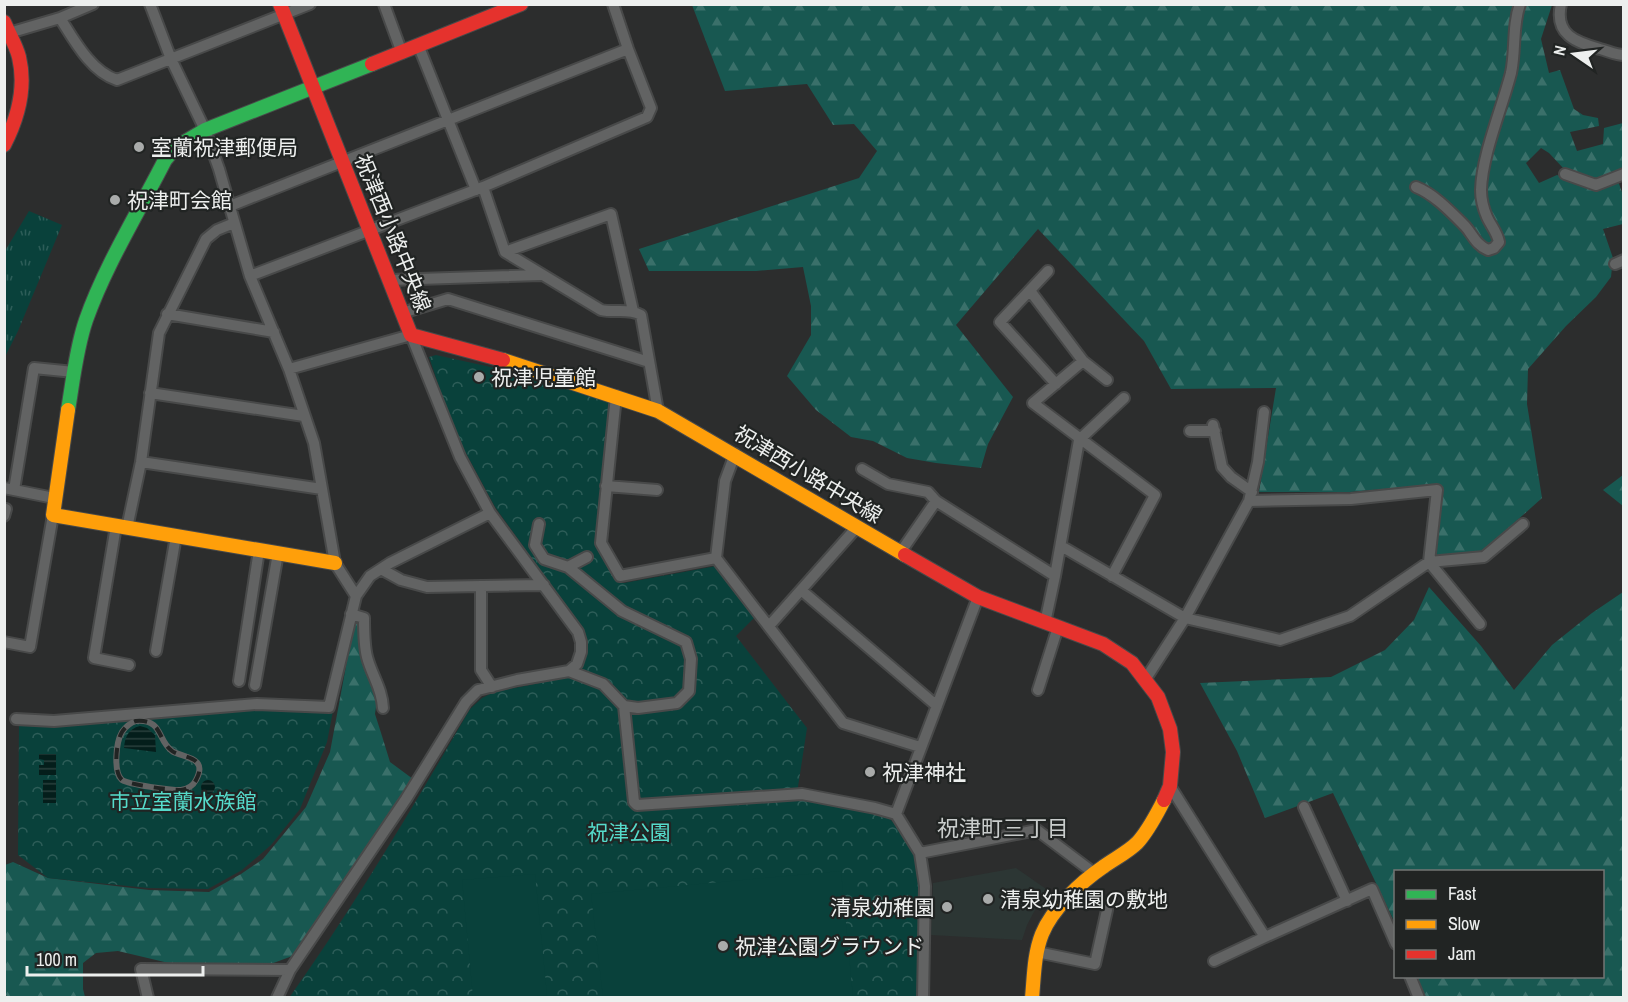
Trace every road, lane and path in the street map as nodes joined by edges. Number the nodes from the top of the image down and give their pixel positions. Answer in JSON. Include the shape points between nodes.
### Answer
{"nodes":[{"id":1,"x":93,"y":4,"type":"edge"},
{"id":2,"x":150,"y":4,"type":"edge"},
{"id":3,"x":310,"y":4,"type":"edge"},
{"id":4,"x":384,"y":4,"type":"edge"},
{"id":5,"x":521,"y":4,"type":"edge"},
{"id":6,"x":613,"y":4,"type":"edge"},
{"id":7,"x":1520,"y":4,"type":"edge"},
{"id":8,"x":1561,"y":4,"type":"edge"},
{"id":9,"x":282,"y":9,"type":"edge"},
{"id":10,"x":60,"y":18,"type":"junction"},
{"id":11,"x":7,"y":28,"type":"edge"},
{"id":12,"x":419,"y":47,"type":"junction"},
{"id":13,"x":628,"y":49,"type":"junction"},
{"id":14,"x":402,"y":53,"type":"junction"},
{"id":15,"x":171,"y":59,"type":"junction"},
{"id":16,"x":1623,"y":59,"type":"edge"},
{"id":17,"x":312,"y":88,"type":"junction"},
{"id":18,"x":448,"y":120,"type":"junction"},
{"id":19,"x":205,"y":130,"type":"junction"},
{"id":20,"x":4,"y":146,"type":"edge"},
{"id":21,"x":342,"y":163,"type":"junction"},
{"id":22,"x":1565,"y":174,"type":"dead end"},
{"id":23,"x":1623,"y":174,"type":"edge"},
{"id":24,"x":1416,"y":187,"type":"dead end"},
{"id":25,"x":479,"y":188,"type":"junction"},
{"id":26,"x":230,"y":206,"type":"junction"},
{"id":27,"x":234,"y":223,"type":"junction"},
{"id":28,"x":369,"y":230,"type":"junction"},
{"id":29,"x":505,"y":252,"type":"junction"},
{"id":30,"x":1048,"y":271,"type":"dead end"},
{"id":31,"x":541,"y":275,"type":"junction"},
{"id":32,"x":250,"y":276,"type":"junction"},
{"id":33,"x":389,"y":280,"type":"junction"},
{"id":34,"x":1030,"y":292,"type":"junction"},
{"id":35,"x":633,"y":311,"type":"junction"},
{"id":36,"x":402,"y":313,"type":"junction"},
{"id":37,"x":167,"y":314,"type":"junction"},
{"id":38,"x":274,"y":332,"type":"junction"},
{"id":39,"x":411,"y":335,"type":"junction"},
{"id":40,"x":1083,"y":361,"type":"junction"},
{"id":41,"x":649,"y":362,"type":"junction"},
{"id":42,"x":289,"y":369,"type":"junction"},
{"id":43,"x":74,"y":372,"type":"junction"},
{"id":44,"x":1107,"y":380,"type":"dead end"},
{"id":45,"x":1056,"y":384,"type":"junction"},
{"id":46,"x":150,"y":393,"type":"junction"},
{"id":47,"x":616,"y":396,"type":"junction"},
{"id":48,"x":1124,"y":398,"type":"dead end"},
{"id":49,"x":658,"y":411,"type":"junction"},
{"id":50,"x":1264,"y":412,"type":"dead end"},
{"id":51,"x":304,"y":416,"type":"junction"},
{"id":52,"x":1190,"y":431,"type":"dead end"},
{"id":53,"x":1079,"y":440,"type":"junction"},
{"id":54,"x":735,"y":454,"type":"junction"},
{"id":55,"x":141,"y":462,"type":"junction"},
{"id":56,"x":862,"y":469,"type":"dead end"},
{"id":57,"x":606,"y":486,"type":"junction"},
{"id":58,"x":9,"y":489,"type":"edge"},
{"id":59,"x":322,"y":489,"type":"junction"},
{"id":60,"x":657,"y":490,"type":"dead end"},
{"id":61,"x":1250,"y":496,"type":"junction"},
{"id":62,"x":54,"y":498,"type":"junction"},
{"id":63,"x":936,"y":501,"type":"junction"},
{"id":64,"x":490,"y":513,"type":"junction"},
{"id":65,"x":53,"y":515,"type":"junction"},
{"id":66,"x":539,"y":524,"type":"dead end"},
{"id":67,"x":1523,"y":524,"type":"dead end"},
{"id":68,"x":122,"y":527,"type":"junction"},
{"id":69,"x":856,"y":527,"type":"junction"},
{"id":70,"x":176,"y":536,"type":"junction"},
{"id":71,"x":1061,"y":546,"type":"junction"},
{"id":72,"x":259,"y":550,"type":"junction"},
{"id":73,"x":278,"y":553,"type":"junction"},
{"id":74,"x":900,"y":553,"type":"junction"},
{"id":75,"x":587,"y":557,"type":"dead end"},
{"id":76,"x":716,"y":558,"type":"junction"},
{"id":77,"x":1430,"y":562,"type":"junction"},
{"id":78,"x":335,"y":563,"type":"junction"},
{"id":79,"x":568,"y":567,"type":"junction"},
{"id":80,"x":381,"y":569,"type":"junction"},
{"id":81,"x":1055,"y":576,"type":"junction"},
{"id":82,"x":1112,"y":576,"type":"junction"},
{"id":83,"x":544,"y":585,"type":"junction"},
{"id":84,"x":482,"y":586,"type":"junction"},
{"id":85,"x":801,"y":590,"type":"junction"},
{"id":86,"x":356,"y":596,"type":"junction"},
{"id":87,"x":978,"y":597,"type":"junction"},
{"id":88,"x":351,"y":614,"type":"junction"},
{"id":89,"x":1185,"y":618,"type":"junction"},
{"id":90,"x":1480,"y":624,"type":"dead end"},
{"id":91,"x":1051,"y":625,"type":"junction"},
{"id":92,"x":769,"y":626,"type":"junction"},
{"id":93,"x":4,"y":642,"type":"edge"},
{"id":94,"x":156,"y":651,"type":"dead end"},
{"id":95,"x":129,"y":665,"type":"dead end"},
{"id":96,"x":569,"y":671,"type":"junction"},
{"id":97,"x":1145,"y":680,"type":"junction"},
{"id":98,"x":239,"y":681,"type":"dead end"},
{"id":99,"x":255,"y":685,"type":"dead end"},
{"id":100,"x":492,"y":687,"type":"junction"},
{"id":101,"x":1038,"y":690,"type":"dead end"},
{"id":102,"x":624,"y":706,"type":"junction"},
{"id":103,"x":937,"y":706,"type":"junction"},
{"id":104,"x":383,"y":708,"type":"dead end"},
{"id":105,"x":16,"y":719,"type":"dead end"},
{"id":106,"x":920,"y":747,"type":"junction"},
{"id":107,"x":1170,"y":786,"type":"junction"},
{"id":108,"x":1304,"y":807,"type":"dead end"},
{"id":109,"x":896,"y":814,"type":"junction"},
{"id":110,"x":920,"y":853,"type":"junction"},
{"id":111,"x":1094,"y":873,"type":"junction"},
{"id":112,"x":1347,"y":901,"type":"junction"},
{"id":113,"x":1107,"y":910,"type":"dead end"},
{"id":114,"x":1265,"y":938,"type":"junction"},
{"id":115,"x":1394,"y":942,"type":"edge"},
{"id":116,"x":1036,"y":952,"type":"junction"},
{"id":117,"x":1214,"y":961,"type":"dead end"},
{"id":118,"x":290,"y":970,"type":"junction"},
{"id":119,"x":1411,"y":978,"type":"edge"},
{"id":120,"x":284,"y":992,"type":"edge"},
{"id":121,"x":148,"y":998,"type":"edge"},
{"id":122,"x":277,"y":998,"type":"edge"},
{"id":123,"x":923,"y":998,"type":"edge"},
{"id":124,"x":1032,"y":998,"type":"edge"},
{"id":125,"x":1419,"y":998,"type":"edge"}],
"edges":[{"from":1,"to":10,"type":"street"},
{"from":2,"to":15,"type":"street"},
{"from":3,"to":9,"type":"street"},
{"from":4,"to":14,"type":"street"},
{"from":5,"to":12,"type":"main road"},
{"from":6,"to":13,"type":"street"},
{"from":7,"to":24,"type":"street","via":[[1515,18],[1511,72],[1481,192],[1487,218],[1499,242],[1488,250],[1480,247],[1466,227],[1427,191]]},
{"from":8,"to":16,"type":"street","via":[[1560,21],[1575,42]]},
{"from":9,"to":15,"type":"street"},
{"from":9,"to":17,"type":"main road","name":"祝津西小路中央線"},
{"from":10,"to":11,"type":"street"},
{"from":10,"to":15,"type":"street","via":[[75,43],[105,76],[117,80]]},
{"from":11,"to":20,"type":"main road","via":[[18,57],[22,90]]},
{"from":12,"to":14,"type":"main road"},
{"from":12,"to":18,"type":"street"},
{"from":13,"to":18,"type":"street"},
{"from":13,"to":25,"type":"street","via":[[651,108],[647,117]]},
{"from":14,"to":17,"type":"main road"},
{"from":15,"to":19,"type":"street"},
{"from":17,"to":19,"type":"main road"},
{"from":17,"to":21,"type":"main road","name":"祝津西小路中央線"},
{"from":18,"to":21,"type":"street"},
{"from":18,"to":25,"type":"street"},
{"from":19,"to":26,"type":"street"},
{"from":19,"to":43,"type":"main road","via":[[176,147],[165,160],[96,294]]},
{"from":21,"to":26,"type":"street"},
{"from":21,"to":28,"type":"main road","name":"祝津西小路中央線"},
{"from":22,"to":23,"type":"street","via":[[1596,185]]},
{"from":25,"to":28,"type":"street"},
{"from":25,"to":29,"type":"street"},
{"from":26,"to":27,"type":"street"},
{"from":27,"to":32,"type":"street"},
{"from":27,"to":37,"type":"street","via":[[207,239]]},
{"from":28,"to":32,"type":"street"},
{"from":28,"to":33,"type":"main road","name":"祝津西小路中央線"},
{"from":29,"to":31,"type":"street"},
{"from":29,"to":35,"type":"street","via":[[612,214]]},
{"from":30,"to":34,"type":"street"},
{"from":31,"to":33,"type":"street"},
{"from":31,"to":35,"type":"street","via":[[601,310]]},
{"from":32,"to":38,"type":"street"},
{"from":33,"to":36,"type":"main road","name":"祝津西小路中央線"},
{"from":34,"to":40,"type":"street"},
{"from":34,"to":45,"type":"street","via":[[1000,322]]},
{"from":35,"to":41,"type":"street","via":[[641,315]]},
{"from":36,"to":39,"type":"main road","name":"祝津西小路中央線"},
{"from":36,"to":41,"type":"street","via":[[448,299]]},
{"from":37,"to":38,"type":"street"},
{"from":37,"to":46,"type":"street","via":[[159,333]]},
{"from":38,"to":42,"type":"street"},
{"from":39,"to":42,"type":"street"},
{"from":39,"to":47,"type":"main road","name":"祝津西小路中央線"},
{"from":39,"to":64,"type":"street","via":[[460,457]]},
{"from":40,"to":44,"type":"street"},
{"from":40,"to":45,"type":"street"},
{"from":41,"to":49,"type":"street"},
{"from":42,"to":51,"type":"street"},
{"from":43,"to":58,"type":"street","via":[[34,368]]},
{"from":43,"to":62,"type":"main road"},
{"from":45,"to":53,"type":"street","via":[[1033,403]]},
{"from":46,"to":51,"type":"street"},
{"from":46,"to":55,"type":"street"},
{"from":47,"to":49,"type":"main road","name":"祝津西小路中央線"},
{"from":47,"to":57,"type":"street"},
{"from":48,"to":53,"type":"street"},
{"from":49,"to":54,"type":"main road","name":"祝津西小路中央線"},
{"from":50,"to":61,"type":"street"},
{"from":51,"to":59,"type":"street","via":[[314,443]]},
{"from":52,"to":61,"type":"street","via":[[1214,428],[1222,466]]},
{"from":53,"to":71,"type":"street"},
{"from":53,"to":82,"type":"street","via":[[1155,495]]},
{"from":54,"to":69,"type":"main road","name":"祝津西小路中央線"},
{"from":54,"to":76,"type":"street","via":[[724,481]]},
{"from":55,"to":59,"type":"street"},
{"from":55,"to":68,"type":"street"},
{"from":56,"to":63,"type":"street","via":[[888,484],[928,492]]},
{"from":57,"to":60,"type":"street"},
{"from":57,"to":76,"type":"street","via":[[601,543],[620,576]]},
{"from":58,"to":62,"type":"street"},
{"from":59,"to":78,"type":"street"},
{"from":61,"to":77,"type":"street","via":[[1351,499],[1437,490]]},
{"from":61,"to":89,"type":"street"},
{"from":62,"to":65,"type":"main road"},
{"from":63,"to":74,"type":"street"},
{"from":63,"to":81,"type":"street"},
{"from":64,"to":80,"type":"street"},
{"from":64,"to":83,"type":"street"},
{"from":65,"to":68,"type":"main road"},
{"from":65,"to":93,"type":"street","via":[[30,647]]},
{"from":66,"to":79,"type":"street","via":[[535,545],[539,553],[544,559]]},
{"from":67,"to":77,"type":"street","via":[[1484,557]]},
{"from":68,"to":70,"type":"main road"},
{"from":68,"to":95,"type":"street","via":[[94,658]]},
{"from":69,"to":74,"type":"main road","name":"祝津西小路中央線"},
{"from":69,"to":85,"type":"street"},
{"from":70,"to":72,"type":"main road"},
{"from":70,"to":94,"type":"street"},
{"from":71,"to":81,"type":"street"},
{"from":71,"to":82,"type":"street"},
{"from":72,"to":73,"type":"main road"},
{"from":72,"to":98,"type":"street"},
{"from":73,"to":78,"type":"main road"},
{"from":73,"to":99,"type":"street"},
{"from":74,"to":87,"type":"main road","name":"祝津西小路中央線"},
{"from":75,"to":79,"type":"street"},
{"from":76,"to":92,"type":"street"},
{"from":77,"to":89,"type":"street","via":[[1350,616],[1280,640]]},
{"from":77,"to":90,"type":"street"},
{"from":78,"to":86,"type":"street"},
{"from":79,"to":102,"type":"street","via":[[622,611],[686,642],[691,659],[689,691],[677,703]]},
{"from":80,"to":84,"type":"street","via":[[427,587]]},
{"from":80,"to":86,"type":"street","via":[[370,576]]},
{"from":81,"to":91,"type":"street"},
{"from":82,"to":89,"type":"street"},
{"from":83,"to":84,"type":"street"},
{"from":83,"to":96,"type":"street","via":[[581,642],[577,664]]},
{"from":84,"to":100,"type":"street","via":[[481,670]]},
{"from":85,"to":92,"type":"street"},
{"from":85,"to":103,"type":"street"},
{"from":86,"to":88,"type":"street"},
{"from":87,"to":91,"type":"main road","name":"祝津西小路中央線"},
{"from":87,"to":103,"type":"street"},
{"from":88,"to":104,"type":"street","via":[[364,618],[366,655],[382,691]]},
{"from":88,"to":105,"type":"street","via":[[329,707],[257,704],[54,721]]},
{"from":89,"to":97,"type":"street"},
{"from":91,"to":97,"type":"main road","name":"祝津西小路中央線","via":[[1103,644],[1120,654]]},
{"from":91,"to":101,"type":"street"},
{"from":92,"to":106,"type":"street","via":[[843,723]]},
{"from":96,"to":100,"type":"street"},
{"from":96,"to":102,"type":"street","via":[[603,684]]},
{"from":97,"to":107,"type":"main road","name":"祝津西小路中央線","via":[[1158,697],[1170,729]]},
{"from":100,"to":118,"type":"street","via":[[478,690],[466,702],[406,799]]},
{"from":102,"to":109,"type":"street","via":[[637,805],[802,794]]},
{"from":103,"to":106,"type":"street"},
{"from":106,"to":109,"type":"street"},
{"from":107,"to":111,"type":"main road","name":"祝津西小路中央線","via":[[1152,824],[1136,844]]},
{"from":107,"to":114,"type":"street"},
{"from":108,"to":112,"type":"street"},
{"from":109,"to":110,"type":"street"},
{"from":110,"to":111,"type":"street","via":[[1037,830]]},
{"from":110,"to":123,"type":"street","via":[[925,886]]},
{"from":111,"to":116,"type":"main road","name":"祝津西小路中央線","via":[[1071,893],[1051,919]]},
{"from":112,"to":114,"type":"street"},
{"from":112,"to":115,"type":"street","via":[[1372,889]]},
{"from":113,"to":116,"type":"street","via":[[1095,964]]},
{"from":114,"to":117,"type":"street"},
{"from":116,"to":124,"type":"main road","name":"祝津西小路中央線"},
{"from":118,"to":120,"type":"street"},
{"from":118,"to":121,"type":"street","via":[[141,969]]},
{"from":119,"to":125,"type":"street"},
{"from":120,"to":122,"type":"street"}]}
